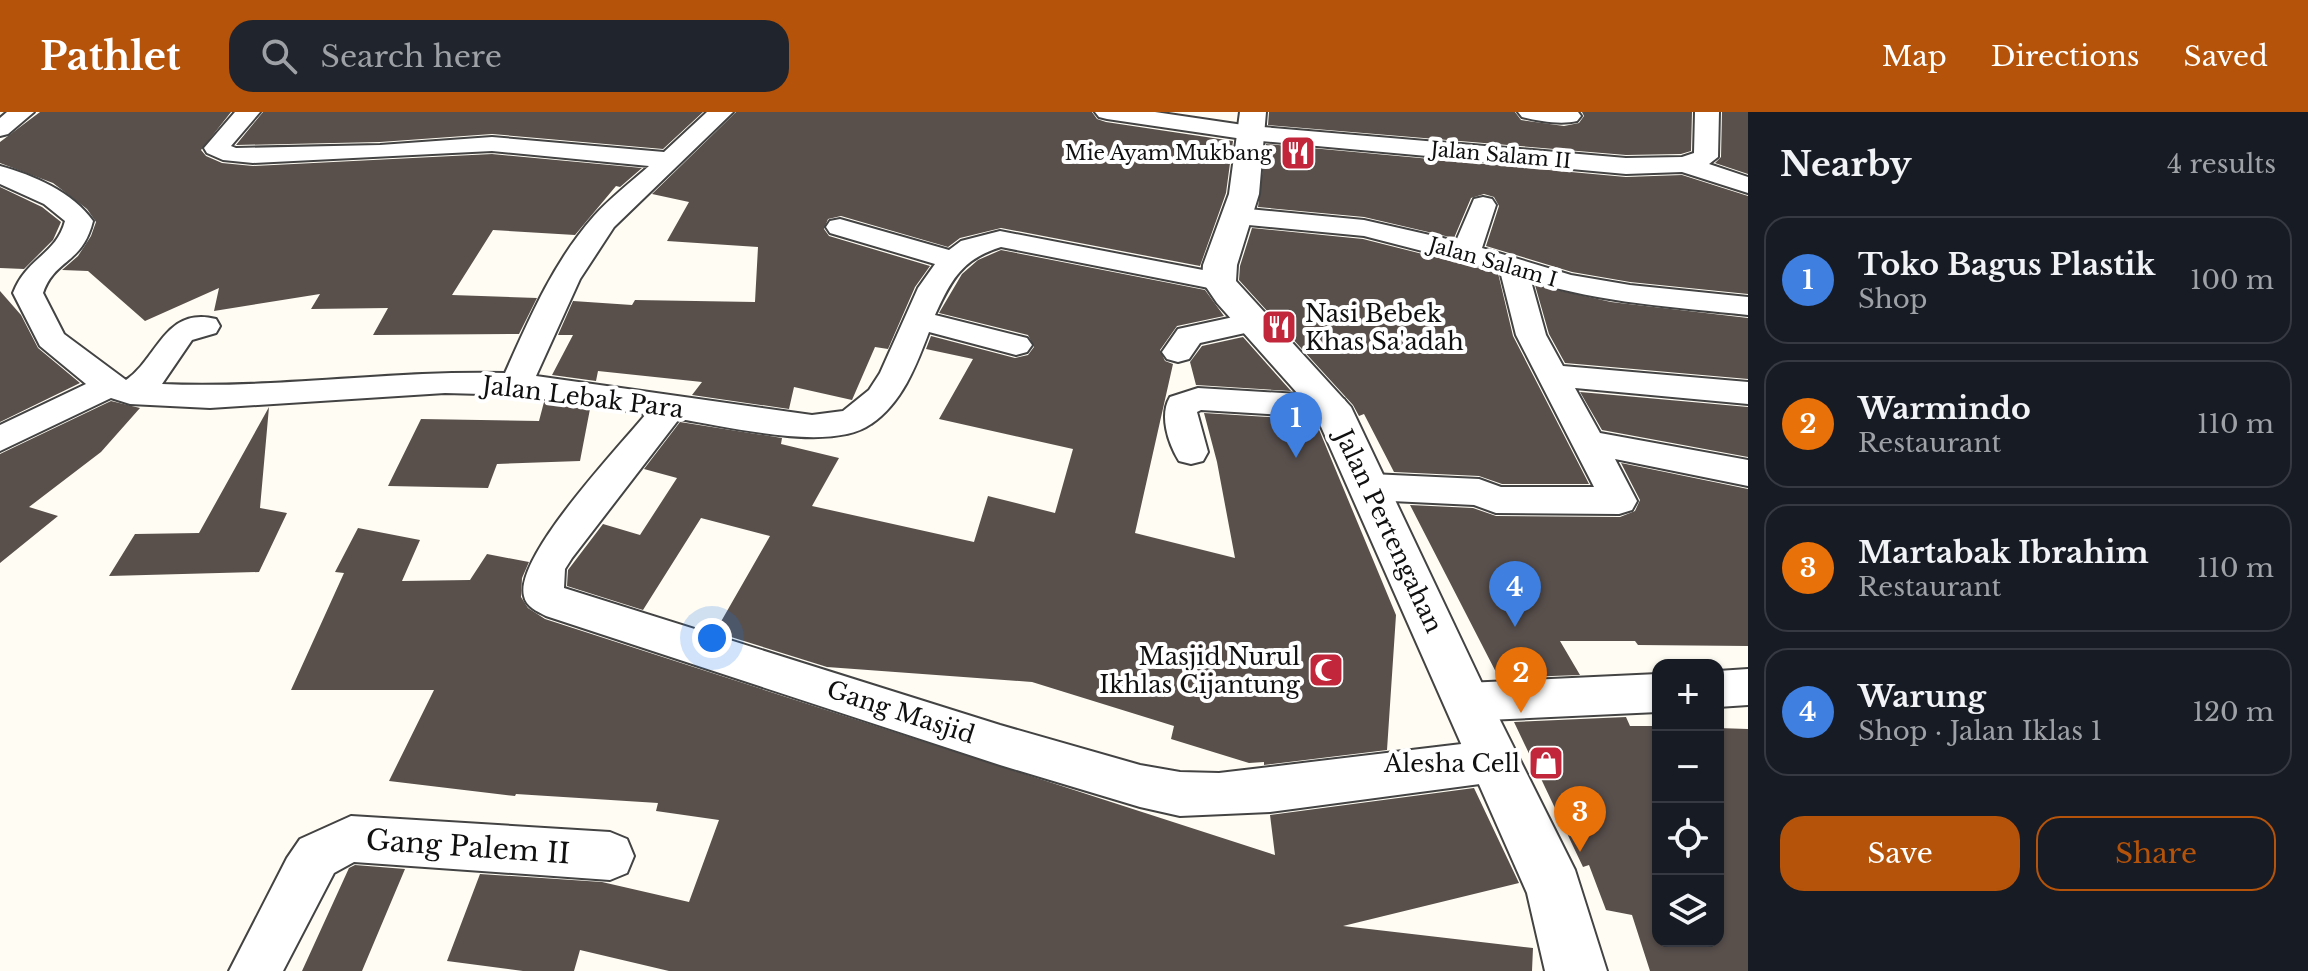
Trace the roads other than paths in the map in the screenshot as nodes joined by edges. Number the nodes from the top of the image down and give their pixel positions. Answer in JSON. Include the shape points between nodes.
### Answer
{"nodes":[{"id":1,"x":248,"y":112,"type":"edge"},
{"id":2,"x":721,"y":112,"type":"edge"},
{"id":3,"x":1107,"y":112,"type":"edge"},
{"id":4,"x":1530,"y":112,"type":"edge"},
{"id":5,"x":1707,"y":112,"type":"edge"},
{"id":6,"x":1569,"y":116,"type":"dead end"},
{"id":7,"x":1251,"y":123,"type":"edge"},
{"id":8,"x":670,"y":160,"type":"junction"},
{"id":9,"x":1684,"y":164,"type":"junction"},
{"id":10,"x":2,"y":177,"type":"edge"},
{"id":11,"x":1748,"y":185,"type":"edge"},
{"id":12,"x":1483,"y":205,"type":"dead end"},
{"id":13,"x":1238,"y":216,"type":"junction"},
{"id":14,"x":840,"y":227,"type":"dead end"},
{"id":15,"x":1466,"y":252,"type":"junction"},
{"id":16,"x":952,"y":260,"type":"junction"},
{"id":17,"x":1513,"y":268,"type":"junction"},
{"id":18,"x":1219,"y":281,"type":"junction"},
{"id":19,"x":1748,"y":306,"type":"edge"},
{"id":20,"x":918,"y":320,"type":"junction"},
{"id":21,"x":1252,"y":322,"type":"junction"},
{"id":22,"x":205,"y":326,"type":"dead end"},
{"id":23,"x":1016,"y":345,"type":"dead end"},
{"id":24,"x":1178,"y":352,"type":"dead end"},
{"id":25,"x":1552,"y":375,"type":"junction"},
{"id":26,"x":516,"y":384,"type":"junction"},
{"id":27,"x":120,"y":390,"type":"junction"},
{"id":28,"x":1748,"y":393,"type":"edge"},
{"id":29,"x":670,"y":407,"type":"junction"},
{"id":30,"x":1332,"y":407,"type":"junction"},
{"id":31,"x":38,"y":419,"type":"junction"},
{"id":32,"x":0,"y":426,"type":"edge"},
{"id":33,"x":0,"y":439,"type":"edge"},
{"id":34,"x":1586,"y":442,"type":"junction"},
{"id":35,"x":1191,"y":452,"type":"dead end"},
{"id":36,"x":1748,"y":473,"type":"edge"},
{"id":37,"x":1371,"y":487,"type":"junction"},
{"id":38,"x":1748,"y":687,"type":"edge"},
{"id":39,"x":1724,"y":689,"type":"edge"},
{"id":40,"x":1652,"y":693,"type":"edge"},
{"id":41,"x":1466,"y":702,"type":"junction"},
{"id":42,"x":1495,"y":761,"type":"junction"},
{"id":43,"x":610,"y":856,"type":"dead end"},
{"id":44,"x":255,"y":971,"type":"edge"},
{"id":45,"x":1576,"y":971,"type":"edge"}],
"edges":[{"from":1,"to":8,"type":"street","via":[[216,148],[253,156],[492,144]]},
{"from":2,"to":8,"type":"street"},
{"from":3,"to":7,"type":"street","name":"Jalan Salam II"},
{"from":4,"to":6,"type":"street"},
{"from":5,"to":9,"type":"street","via":[[1706,157]]},
{"from":7,"to":9,"type":"street","name":"Jalan Salam II","via":[[1592,164]]},
{"from":7,"to":13,"type":"street"},
{"from":8,"to":26,"type":"street","via":[[589,240],[551,304]]},
{"from":9,"to":11,"type":"street","name":"Jalan Salam II"},
{"from":10,"to":27,"type":"street","via":[[56,199],[79,221],[68,251],[37,273],[28,293],[51,339]]},
{"from":12,"to":15,"type":"street"},
{"from":13,"to":15,"type":"street","name":"Jalan Salam I","via":[[1364,228]]},
{"from":13,"to":18,"type":"street"},
{"from":14,"to":16,"type":"street"},
{"from":15,"to":17,"type":"street","name":"Jalan Salam I"},
{"from":16,"to":18,"type":"street","name":"Jalan Lebak Para","via":[[979,241],[1000,239]]},
{"from":16,"to":20,"type":"street","name":"Jalan Lebak Para"},
{"from":17,"to":19,"type":"street","name":"Jalan Salam I","via":[[1630,294]]},
{"from":17,"to":25,"type":"street","via":[[1531,335]]},
{"from":18,"to":21,"type":"street","name":"Jalan Pertengahan"},
{"from":20,"to":23,"type":"street"},
{"from":20,"to":29,"type":"street","name":"Jalan Lebak Para","via":[[879,398],[862,416],[844,423],[797,426]]},
{"from":21,"to":24,"type":"street","via":[[1189,336]]},
{"from":21,"to":30,"type":"street","name":"Jalan Pertengahan"},
{"from":22,"to":27,"type":"street","via":[[181,333],[147,381]]},
{"from":25,"to":28,"type":"street"},
{"from":25,"to":34,"type":"street"},
{"from":26,"to":27,"type":"street","name":"Jalan Lebak Para","via":[[445,382],[210,397]]},
{"from":26,"to":29,"type":"street","name":"Jalan Lebak Para"},
{"from":27,"to":31,"type":"street"},
{"from":29,"to":42,"type":"street","name":"Gang Masjid","via":[[558,548],[546,568],[543,595],[560,605],[1000,745],[1180,794],[1270,791]]},
{"from":30,"to":35,"type":"street","via":[[1198,399],[1182,405],[1180,412]]},
{"from":30,"to":37,"type":"street","name":"Jalan Pertengahan"},
{"from":31,"to":32,"type":"street"},
{"from":31,"to":33,"type":"street"},
{"from":34,"to":36,"type":"street"},
{"from":34,"to":37,"type":"street","via":[[1619,501],[1496,500],[1479,492]]},
{"from":37,"to":41,"type":"street","name":"Jalan Pertengahan"},
{"from":38,"to":39,"type":"street"},
{"from":40,"to":41,"type":"street"},
{"from":41,"to":42,"type":"street","name":"Jalan Pertengahan"},
{"from":42,"to":45,"type":"street","name":"Jalan Pertengahan","via":[[1555,890]]},
{"from":43,"to":44,"type":"street","name":"Gang Palem II","via":[[351,839],[317,856]]}]}
